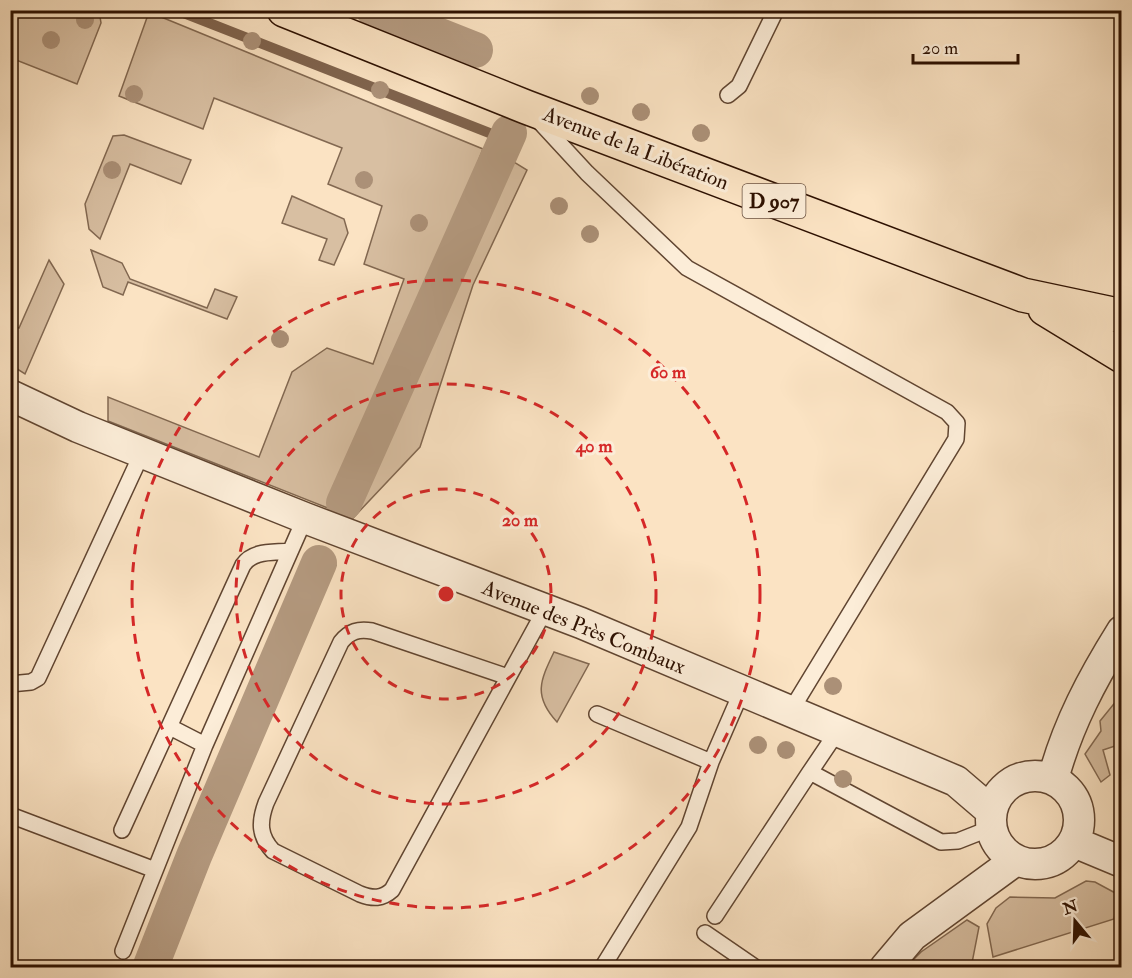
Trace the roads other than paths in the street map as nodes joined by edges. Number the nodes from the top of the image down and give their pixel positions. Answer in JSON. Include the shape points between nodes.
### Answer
{"nodes":[{"id":1,"x":284,"y":10,"type":"edge"},
{"id":2,"x":776,"y":10,"type":"edge"},
{"id":3,"x":728,"y":95,"type":"dead end"},
{"id":4,"x":526,"y":107,"type":"junction"},
{"id":5,"x":1023,"y":295,"type":"junction"},
{"id":6,"x":1122,"y":316,"type":"edge"},
{"id":7,"x":1122,"y":356,"type":"edge"},
{"id":8,"x":10,"y":395,"type":"edge"},
{"id":9,"x":142,"y":453,"type":"junction"},
{"id":10,"x":305,"y":518,"type":"junction"},
{"id":11,"x":290,"y":551,"type":"junction"},
{"id":12,"x":545,"y":610,"type":"junction"},
{"id":13,"x":1122,"y":631,"type":"edge"},
{"id":14,"x":508,"y":677,"type":"junction"},
{"id":15,"x":10,"y":684,"type":"edge"},
{"id":16,"x":741,"y":693,"type":"junction"},
{"id":17,"x":790,"y":712,"type":"junction"},
{"id":18,"x":597,"y":714,"type":"dead end"},
{"id":19,"x":170,"y":727,"type":"junction"},
{"id":20,"x":837,"y":732,"type":"junction"},
{"id":21,"x":205,"y":745,"type":"junction"},
{"id":22,"x":711,"y":762,"type":"junction"},
{"id":23,"x":810,"y":772,"type":"junction"},
{"id":24,"x":1053,"y":779,"type":"junction"},
{"id":25,"x":956,"y":781,"type":"junction"},
{"id":26,"x":1014,"y":781,"type":"junction"},
{"id":27,"x":10,"y":815,"type":"edge"},
{"id":28,"x":991,"y":820,"type":"junction"},
{"id":29,"x":122,"y":830,"type":"dead end"},
{"id":30,"x":1074,"y":842,"type":"junction"},
{"id":31,"x":1016,"y":860,"type":"junction"},
{"id":32,"x":1122,"y":862,"type":"edge"},
{"id":33,"x":155,"y":870,"type":"junction"},
{"id":34,"x":715,"y":916,"type":"dead end"},
{"id":35,"x":705,"y":933,"type":"dead end"},
{"id":36,"x":123,"y":951,"type":"dead end"},
{"id":37,"x":602,"y":968,"type":"edge"},
{"id":38,"x":756,"y":968,"type":"edge"},
{"id":39,"x":885,"y":968,"type":"edge"}],
"edges":[{"from":1,"to":4,"type":"main road","name":"Avenue de la Libération","number":"D 907"},
{"from":2,"to":3,"type":"lane","via":[[739,86]]},
{"from":4,"to":5,"type":"main road","name":"Avenue de la Libération","number":"D 907"},
{"from":4,"to":17,"type":"lane","via":[[687,268],[946,412],[957,423],[956,439]]},
{"from":5,"to":6,"type":"main road","name":"Avenue de la Libération","number":"D 907"},
{"from":5,"to":7,"type":"main road","name":"Avenue de la Libération","number":"D 907"},
{"from":8,"to":9,"type":"street","name":"Avenue des Près Combaux"},
{"from":9,"to":10,"type":"street","name":"Avenue des Près Combaux"},
{"from":9,"to":15,"type":"lane","via":[[38,678]]},
{"from":10,"to":11,"type":"lane"},
{"from":10,"to":12,"type":"street","name":"Avenue des Près Combaux"},
{"from":11,"to":19,"type":"lane","via":[[248,558]]},
{"from":11,"to":21,"type":"lane"},
{"from":12,"to":14,"type":"lane"},
{"from":12,"to":16,"type":"street","name":"Avenue des Près Combaux"},
{"from":13,"to":24,"type":"street","via":[[1083,695],[1068,728]]},
{"from":14,"to":14,"type":"lane","via":[[372,631],[359,629],[348,634],[266,803],[261,818],[266,843],[273,851],[360,894],[369,898],[385,896],[392,890]]},
{"from":16,"to":17,"type":"street","name":"Avenue des Près Combaux"},
{"from":16,"to":22,"type":"lane"},
{"from":17,"to":20,"type":"street","name":"Avenue des Près Combaux"},
{"from":18,"to":22,"type":"lane"},
{"from":19,"to":21,"type":"lane"},
{"from":19,"to":29,"type":"lane"},
{"from":20,"to":23,"type":"lane"},
{"from":20,"to":25,"type":"street","name":"Avenue des Près Combaux"},
{"from":21,"to":33,"type":"lane"},
{"from":22,"to":37,"type":"lane","via":[[689,827]]},
{"from":23,"to":28,"type":"lane","via":[[941,842],[958,841]]},
{"from":23,"to":34,"type":"lane"},
{"from":24,"to":26,"type":"street","via":[[1027,776]]},
{"from":24,"to":30,"type":"street","via":[[1075,799],[1080,813]]},
{"from":25,"to":26,"type":"street","name":"Avenue des Près Combaux"},
{"from":25,"to":28,"type":"street","name":"Avenue des Près Combaux"},
{"from":26,"to":28,"type":"street","via":[[996,799]]},
{"from":27,"to":33,"type":"lane"},
{"from":28,"to":31,"type":"street","via":[[1000,847]]},
{"from":30,"to":31,"type":"street","via":[[1053,861],[1040,864]]},
{"from":30,"to":32,"type":"street"},
{"from":31,"to":39,"type":"street","via":[[912,936]]},
{"from":33,"to":36,"type":"lane"},
{"from":35,"to":38,"type":"lane"}]}
